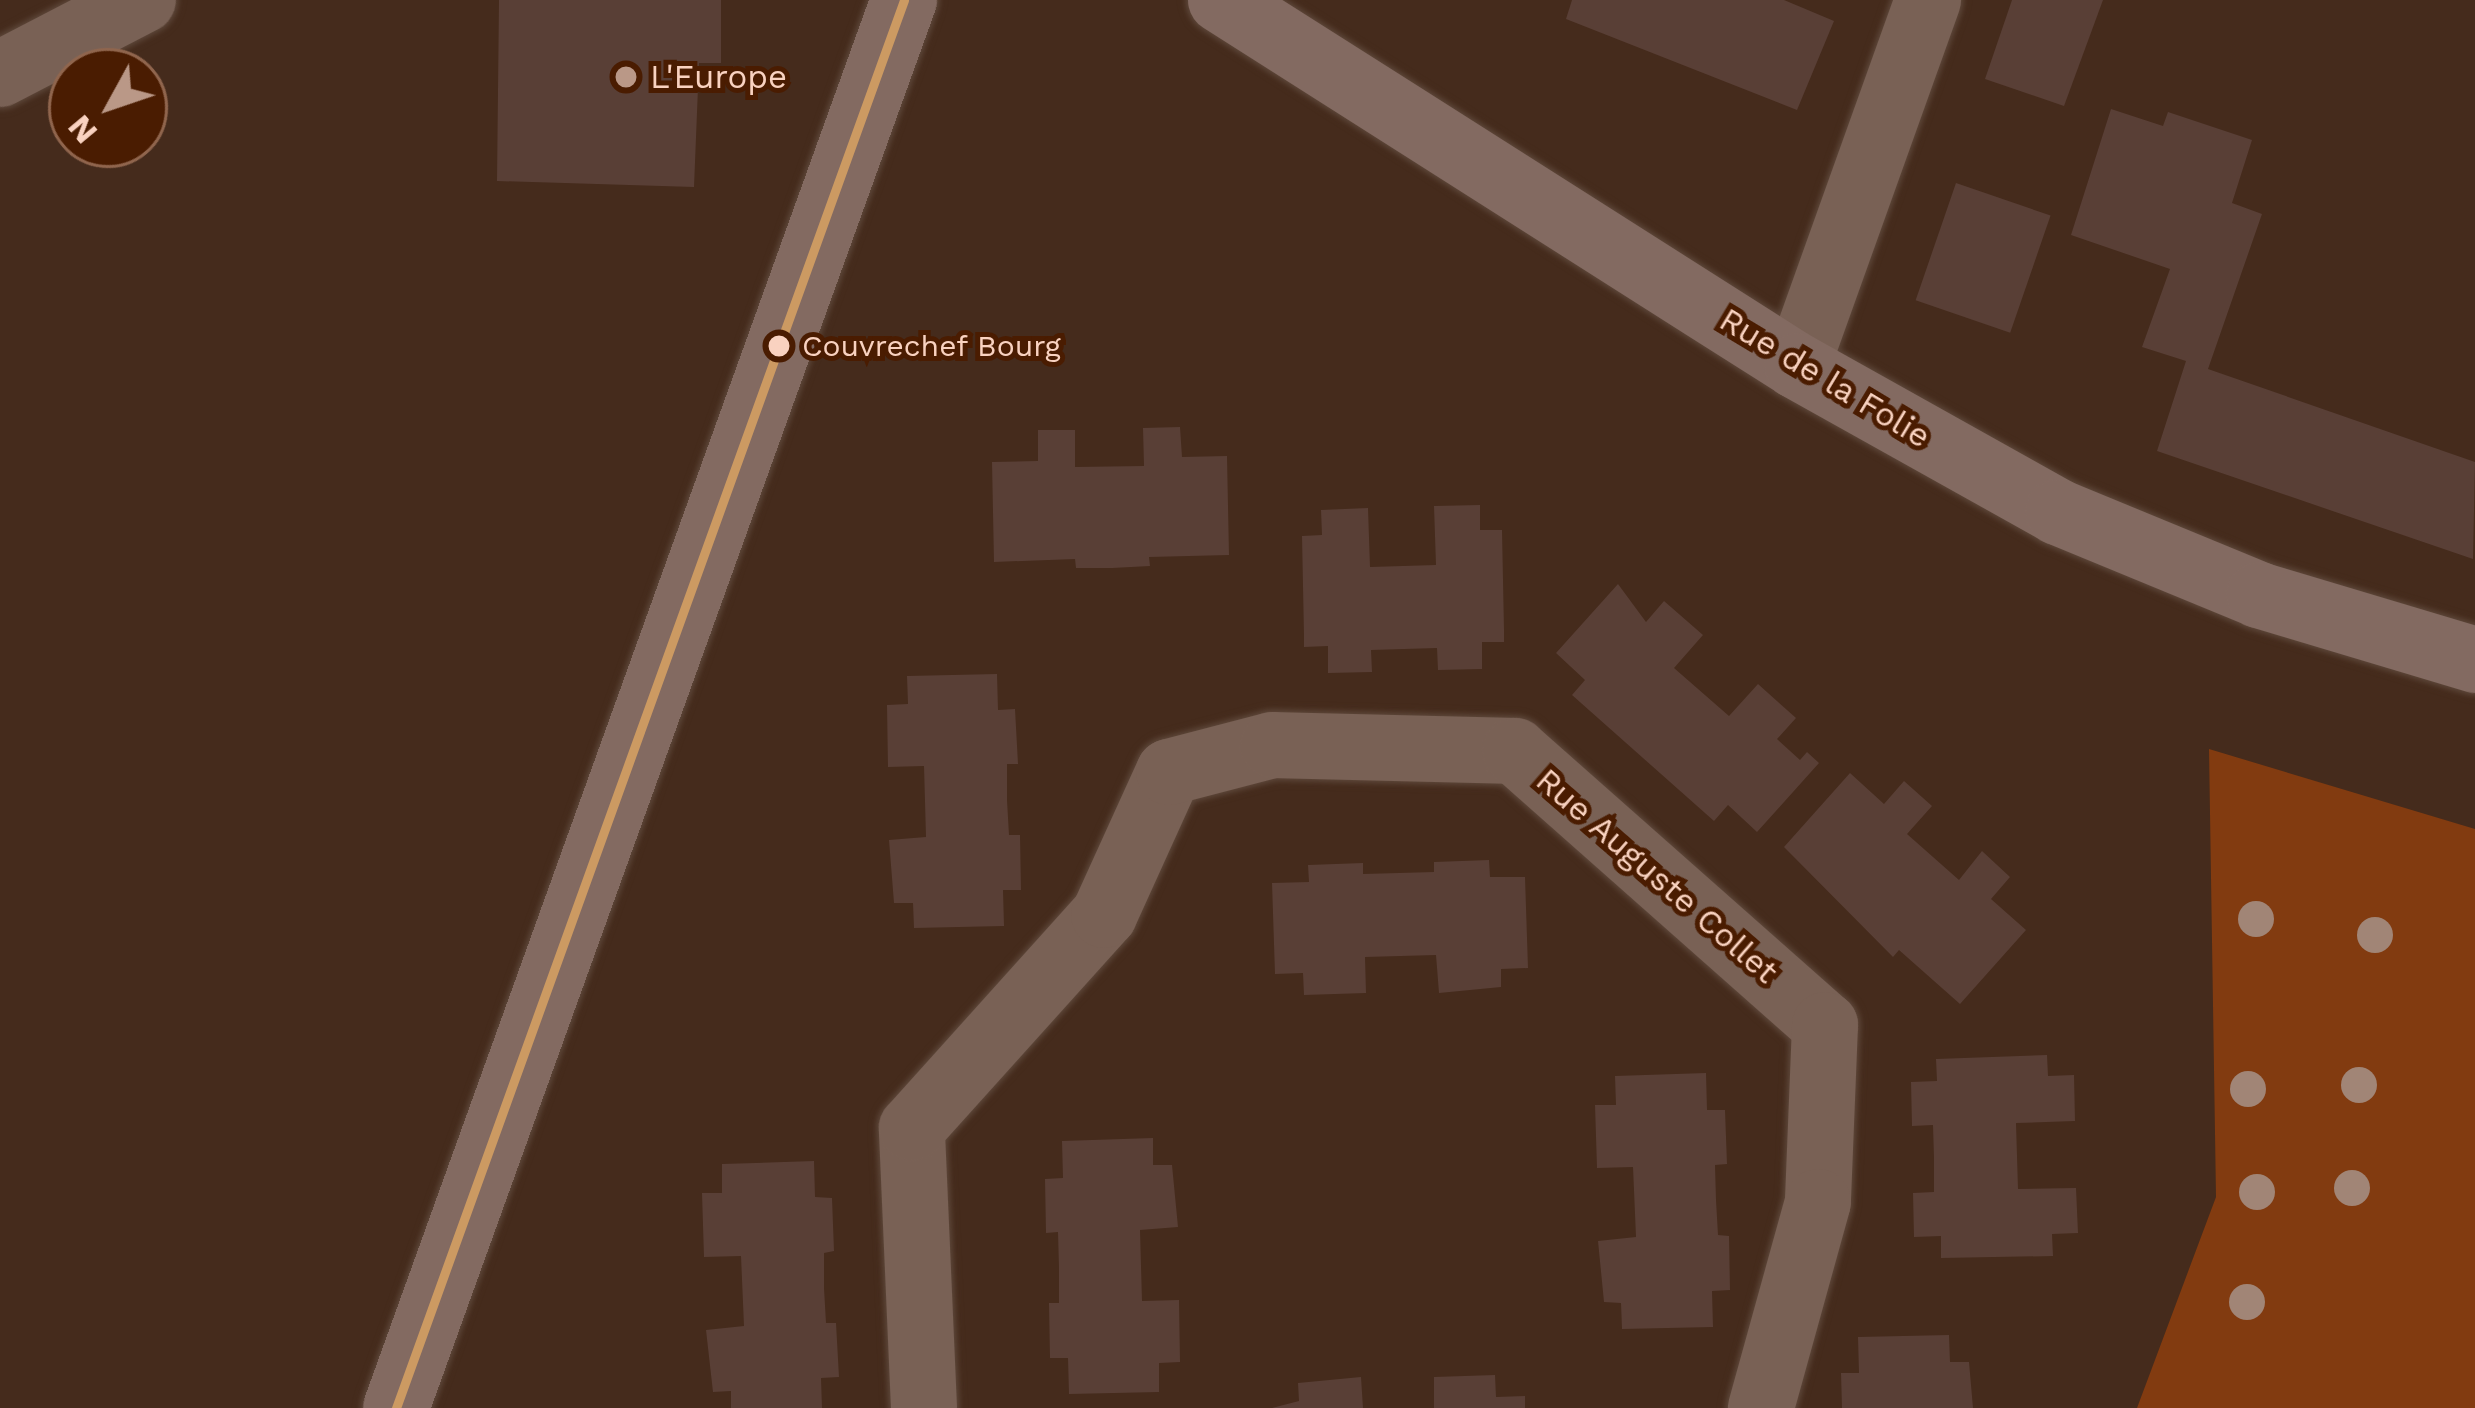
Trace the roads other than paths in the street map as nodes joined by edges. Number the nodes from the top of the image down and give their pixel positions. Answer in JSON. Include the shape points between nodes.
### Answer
{"nodes":[{"id":1,"x":143,"y":0,"type":"edge"},
{"id":2,"x":904,"y":0,"type":"edge"},
{"id":3,"x":1221,"y":0,"type":"edge"},
{"id":4,"x":1928,"y":0,"type":"edge"},
{"id":5,"x":0,"y":74,"type":"edge"},
{"id":6,"x":1797,"y":366,"type":"junction"},
{"id":7,"x":2475,"y":660,"type":"edge"},
{"id":8,"x":396,"y":1408,"type":"edge"},
{"id":9,"x":924,"y":1408,"type":"edge"},
{"id":10,"x":1761,"y":1408,"type":"edge"}],
"edges":[{"from":1,"to":5,"type":"street"},
{"from":2,"to":8,"type":"main road"},
{"from":3,"to":6,"type":"main road","name":"Rue de la Folie"},
{"from":4,"to":6,"type":"street"},
{"from":6,"to":7,"type":"main road","name":"Rue de la Folie","via":[[2058,512],[2259,595]]},
{"from":9,"to":10,"type":"street","name":"Rue Auguste Collet","via":[[912,1128],[1104,915],[1168,772],[1273,745],[1515,751],[1825,1025],[1818,1202]]}]}
